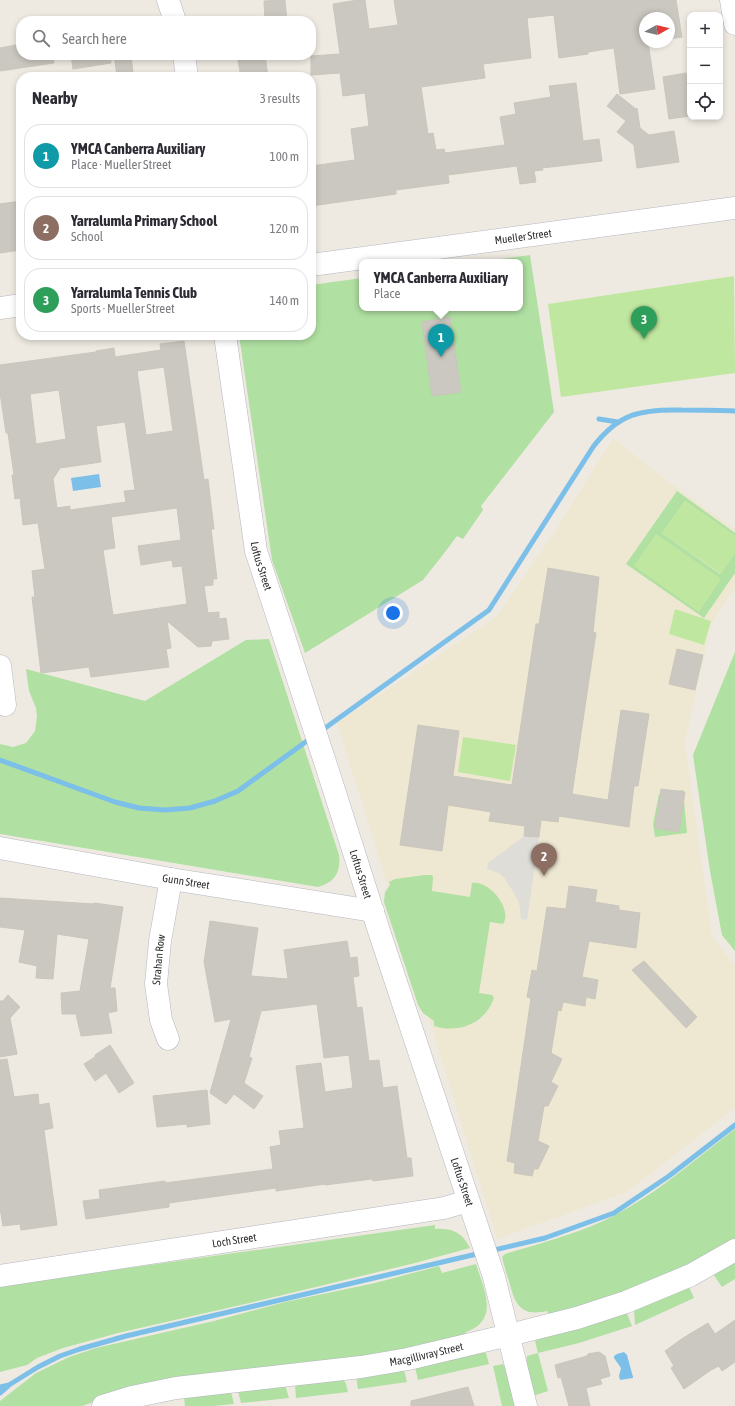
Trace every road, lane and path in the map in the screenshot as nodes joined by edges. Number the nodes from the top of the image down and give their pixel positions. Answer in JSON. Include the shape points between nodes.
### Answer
{"nodes":[{"id":1,"x":168,"y":0,"type":"edge"},
{"id":2,"x":185,"y":0,"type":"edge"},
{"id":3,"x":731,"y":0,"type":"edge"},
{"id":4,"x":173,"y":16,"type":"edge"},
{"id":5,"x":183,"y":16,"type":"edge"},
{"id":6,"x":735,"y":24,"type":"edge"},
{"id":7,"x":185,"y":60,"type":"edge"},
{"id":8,"x":186,"y":72,"type":"edge"},
{"id":9,"x":735,"y":208,"type":"edge"},
{"id":10,"x":316,"y":264,"type":"edge"},
{"id":11,"x":16,"y":306,"type":"edge"},
{"id":12,"x":0,"y":308,"type":"edge"},
{"id":13,"x":226,"y":340,"type":"edge"},
{"id":14,"x":0,"y":666,"type":"edge"},
{"id":15,"x":5,"y":705,"type":"dead end"},
{"id":16,"x":0,"y":848,"type":"edge"},
{"id":17,"x":171,"y":878,"type":"junction"},
{"id":18,"x":373,"y":912,"type":"junction"},
{"id":19,"x":168,"y":1040,"type":"dead end"},
{"id":20,"x":468,"y":1201,"type":"junction"},
{"id":21,"x":735,"y":1250,"type":"edge"},
{"id":22,"x":0,"y":1276,"type":"edge"},
{"id":23,"x":509,"y":1335,"type":"junction"},
{"id":24,"x":103,"y":1406,"type":"edge"},
{"id":25,"x":526,"y":1406,"type":"edge"}],
"edges":[{"from":1,"to":4,"type":"street"},
{"from":2,"to":5,"type":"street"},
{"from":3,"to":6,"type":"street"},
{"from":7,"to":8,"type":"street"},
{"from":9,"to":10,"type":"street","name":"Mueller Street"},
{"from":11,"to":12,"type":"street"},
{"from":13,"to":18,"type":"street","name":"Loftus Street","via":[[256,551]]},
{"from":14,"to":15,"type":"street"},
{"from":16,"to":17,"type":"street","name":"Gunn Street"},
{"from":17,"to":18,"type":"street","name":"Gunn Street"},
{"from":17,"to":19,"type":"street","name":"Strahan Row","via":[[160,941],[156,984],[161,1020]]},
{"from":18,"to":20,"type":"street","name":"Loftus Street"},
{"from":20,"to":22,"type":"street","name":"Loch Street","via":[[444,1208]]},
{"from":20,"to":23,"type":"street","name":"Loftus Street"},
{"from":21,"to":23,"type":"street","name":"Macgillivray Street","via":[[691,1275],[626,1302],[577,1318]]},
{"from":23,"to":24,"type":"street","name":"Macgillivray Street","via":[[408,1359],[361,1367],[176,1388]]},
{"from":23,"to":25,"type":"street","name":"Loftus Street"}]}
